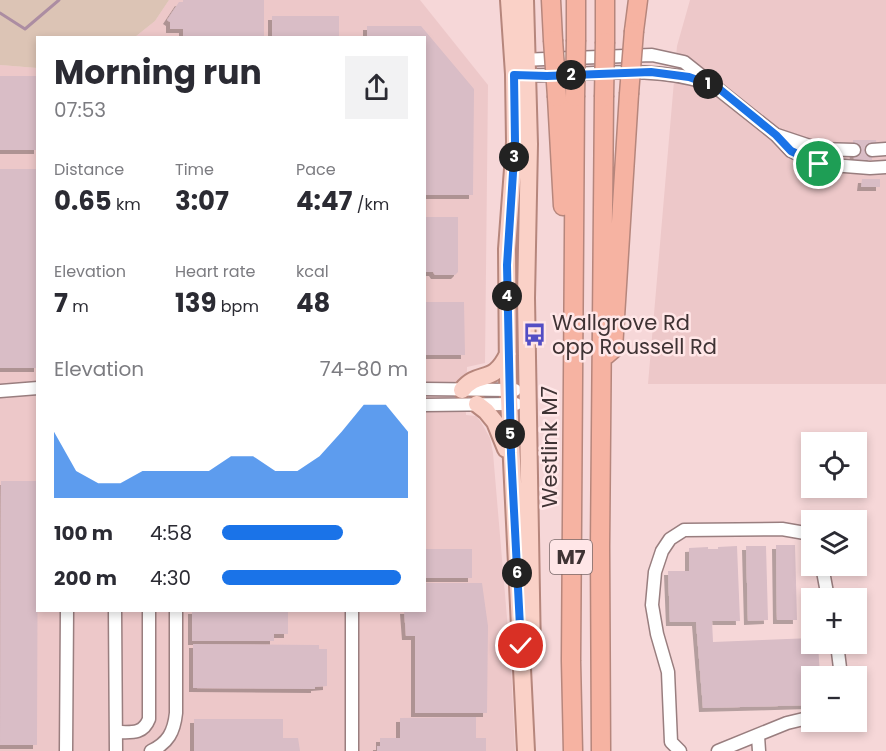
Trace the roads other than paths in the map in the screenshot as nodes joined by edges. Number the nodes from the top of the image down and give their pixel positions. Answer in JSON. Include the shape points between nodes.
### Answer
{"nodes":[{"id":1,"x":509,"y":0,"type":"edge"},
{"id":2,"x":525,"y":0,"type":"edge"},
{"id":3,"x":551,"y":0,"type":"edge"},
{"id":4,"x":576,"y":0,"type":"edge"},
{"id":5,"x":605,"y":0,"type":"edge"},
{"id":6,"x":638,"y":0,"type":"edge"},
{"id":7,"x":521,"y":68,"type":"junction"},
{"id":8,"x":566,"y":98,"type":"junction"},
{"id":9,"x":776,"y":135,"type":"junction"},
{"id":10,"x":886,"y":149,"type":"edge"},
{"id":11,"x":854,"y":150,"type":"dead end"},
{"id":12,"x":872,"y":150,"type":"dead end"},
{"id":13,"x":886,"y":167,"type":"edge"},
{"id":14,"x":508,"y":353,"type":"junction"},
{"id":15,"x":601,"y":360,"type":"junction"},
{"id":16,"x":36,"y":388,"type":"edge"},
{"id":17,"x":426,"y":389,"type":"edge"},
{"id":18,"x":462,"y":390,"type":"junction"},
{"id":19,"x":0,"y":391,"type":"edge"},
{"id":20,"x":509,"y":397,"type":"junction"},
{"id":21,"x":528,"y":397,"type":"junction"},
{"id":22,"x":477,"y":404,"type":"junction"},
{"id":23,"x":426,"y":405,"type":"edge"},
{"id":24,"x":511,"y":453,"type":"junction"},
{"id":25,"x":801,"y":532,"type":"edge"},
{"id":26,"x":67,"y":612,"type":"edge"},
{"id":27,"x":116,"y":612,"type":"edge"},
{"id":28,"x":149,"y":612,"type":"edge"},
{"id":29,"x":176,"y":612,"type":"edge"},
{"id":30,"x":352,"y":612,"type":"edge"},
{"id":31,"x":801,"y":720,"type":"edge"},
{"id":32,"x":116,"y":732,"type":"junction"},
{"id":33,"x":758,"y":736,"type":"junction"},
{"id":34,"x":66,"y":751,"type":"edge"},
{"id":35,"x":116,"y":751,"type":"edge"},
{"id":36,"x":151,"y":751,"type":"edge"},
{"id":37,"x":352,"y":751,"type":"edge"},
{"id":38,"x":526,"y":751,"type":"edge"},
{"id":39,"x":536,"y":751,"type":"edge"},
{"id":40,"x":573,"y":751,"type":"edge"},
{"id":41,"x":601,"y":751,"type":"edge"},
{"id":42,"x":680,"y":751,"type":"edge"},
{"id":43,"x":718,"y":751,"type":"edge"},
{"id":44,"x":759,"y":751,"type":"edge"}],
"edges":[{"from":1,"to":7,"type":"main road"},
{"from":2,"to":7,"type":"main road"},
{"from":3,"to":8,"type":"highway","bridge":true,"via":[[553,40]]},
{"from":4,"to":8,"type":"highway","bridge":true,"via":[[576,40]]},
{"from":5,"to":15,"type":"highway","number":"M7","bridge":true},
{"from":6,"to":15,"type":"highway","number":"M7","bridge":true,"via":[[613,349]]},
{"from":7,"to":9,"type":"street","via":[[651,55],[684,62]]},
{"from":7,"to":14,"type":"main road","via":[[507,249]]},
{"from":7,"to":21,"type":"main road"},
{"from":8,"to":40,"type":"highway","name":"Westlink M7","number":"M7","via":[[564,212],[574,221]]},
{"from":9,"to":11,"type":"street","via":[[819,148]]},
{"from":9,"to":13,"type":"street","via":[[791,151],[819,164]]},
{"from":10,"to":12,"type":"street"},
{"from":14,"to":18,"type":"main road","via":[[497,372],[469,381]]},
{"from":14,"to":20,"type":"main road"},
{"from":15,"to":41,"type":"highway","number":"M7"},
{"from":16,"to":19,"type":"street"},
{"from":17,"to":18,"type":"street"},
{"from":18,"to":20,"type":"street"},
{"from":20,"to":21,"type":"street"},
{"from":20,"to":22,"type":"street"},
{"from":20,"to":24,"type":"main road"},
{"from":21,"to":39,"type":"main road"},
{"from":22,"to":23,"type":"street"},
{"from":22,"to":24,"type":"main road","via":[[491,417],[503,446]]},
{"from":24,"to":38,"type":"main road"},
{"from":25,"to":42,"type":"street","via":[[684,530],[669,539],[662,551],[655,572],[652,605],[668,672],[671,742]]},
{"from":26,"to":34,"type":"street"},
{"from":27,"to":32,"type":"street"},
{"from":28,"to":32,"type":"street","via":[[149,719],[137,732]]},
{"from":29,"to":36,"type":"street","via":[[174,728]]},
{"from":30,"to":37,"type":"street"},
{"from":31,"to":33,"type":"street"},
{"from":32,"to":35,"type":"street"},
{"from":33,"to":43,"type":"street"},
{"from":33,"to":44,"type":"street"}]}
